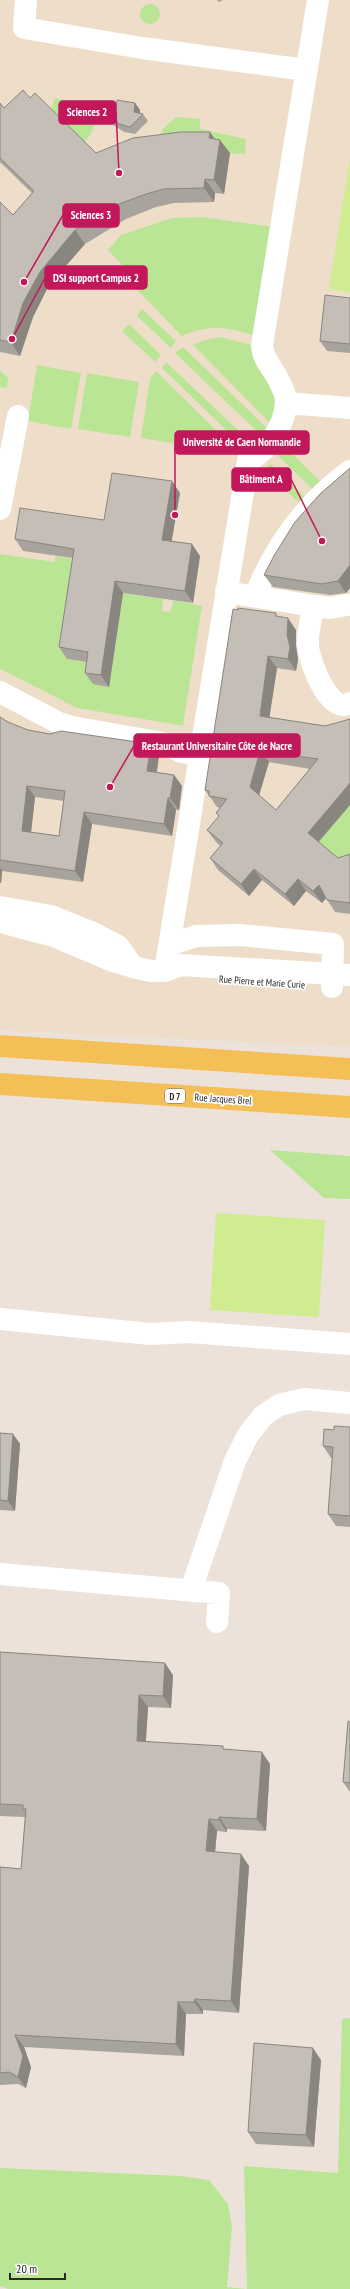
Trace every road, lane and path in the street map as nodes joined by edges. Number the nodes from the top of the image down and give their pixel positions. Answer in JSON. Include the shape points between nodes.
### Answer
{"nodes":[{"id":1,"x":26,"y":0,"type":"edge"},
{"id":2,"x":318,"y":0,"type":"edge"},
{"id":3,"x":306,"y":70,"type":"junction"},
{"id":4,"x":286,"y":403,"type":"junction"},
{"id":5,"x":350,"y":408,"type":"edge"},
{"id":6,"x":18,"y":416,"type":"dead end"},
{"id":7,"x":350,"y":471,"type":"edge"},
{"id":8,"x":0,"y":509,"type":"edge"},
{"id":9,"x":226,"y":592,"type":"junction"},
{"id":10,"x":255,"y":596,"type":"junction"},
{"id":11,"x":347,"y":605,"type":"dead end"},
{"id":12,"x":314,"y":606,"type":"junction"},
{"id":13,"x":0,"y":692,"type":"edge"},
{"id":14,"x":350,"y":703,"type":"edge"},
{"id":15,"x":200,"y":755,"type":"junction"},
{"id":16,"x":0,"y":907,"type":"edge"},
{"id":17,"x":6,"y":928,"type":"edge"},
{"id":18,"x":169,"y":945,"type":"junction"},
{"id":19,"x":133,"y":967,"type":"junction"},
{"id":20,"x":173,"y":968,"type":"junction"},
{"id":21,"x":341,"y":981,"type":"edge"},
{"id":22,"x":0,"y":1046,"type":"edge"},
{"id":23,"x":350,"y":1069,"type":"edge"},
{"id":24,"x":0,"y":1084,"type":"edge"},
{"id":25,"x":350,"y":1107,"type":"edge"},
{"id":26,"x":0,"y":1319,"type":"edge"},
{"id":27,"x":350,"y":1344,"type":"edge"},
{"id":28,"x":350,"y":1403,"type":"edge"},
{"id":29,"x":0,"y":1574,"type":"edge"},
{"id":30,"x":191,"y":1590,"type":"junction"},
{"id":31,"x":217,"y":1622,"type":"dead end"}],
"edges":[{"from":1,"to":3,"type":"street","via":[[24,28],[142,48]]},
{"from":2,"to":3,"type":"street"},
{"from":3,"to":4,"type":"street","via":[[262,345],[262,354],[280,383]]},
{"from":4,"to":5,"type":"street"},
{"from":4,"to":9,"type":"street","via":[[280,426],[268,446],[248,461]]},
{"from":6,"to":8,"type":"street"},
{"from":7,"to":10,"type":"street","via":[[329,486],[296,522],[274,554]]},
{"from":9,"to":10,"type":"street"},
{"from":9,"to":15,"type":"street"},
{"from":10,"to":12,"type":"street"},
{"from":11,"to":12,"type":"street","via":[[330,608]]},
{"from":12,"to":14,"type":"street","via":[[308,644],[311,664],[331,698],[338,704]]},
{"from":13,"to":15,"type":"street","via":[[59,723],[100,734],[163,743],[181,752]]},
{"from":15,"to":18,"type":"street"},
{"from":16,"to":19,"type":"street","via":[[51,916],[94,933],[118,946]]},
{"from":17,"to":19,"type":"street","name":"Rue Pierre et Marie Curie","via":[[54,936]]},
{"from":18,"to":20,"type":"street"},
{"from":18,"to":21,"type":"street","via":[[196,936],[240,935],[333,944]]},
{"from":19,"to":20,"type":"street","name":"Rue Pierre et Marie Curie","via":[[151,971]]},
{"from":20,"to":21,"type":"street","name":"Rue Pierre et Marie Curie"},
{"from":22,"to":23,"type":"main road"},
{"from":24,"to":25,"type":"main road","name":"Rue Jacques Brel","number":"D 7"},
{"from":26,"to":27,"type":"street","via":[[150,1334],[189,1332]]},
{"from":28,"to":30,"type":"street","via":[[304,1399],[278,1405],[263,1416],[248,1434],[235,1461]]},
{"from":29,"to":30,"type":"street"},
{"from":30,"to":31,"type":"street","via":[[219,1593]]}]}
